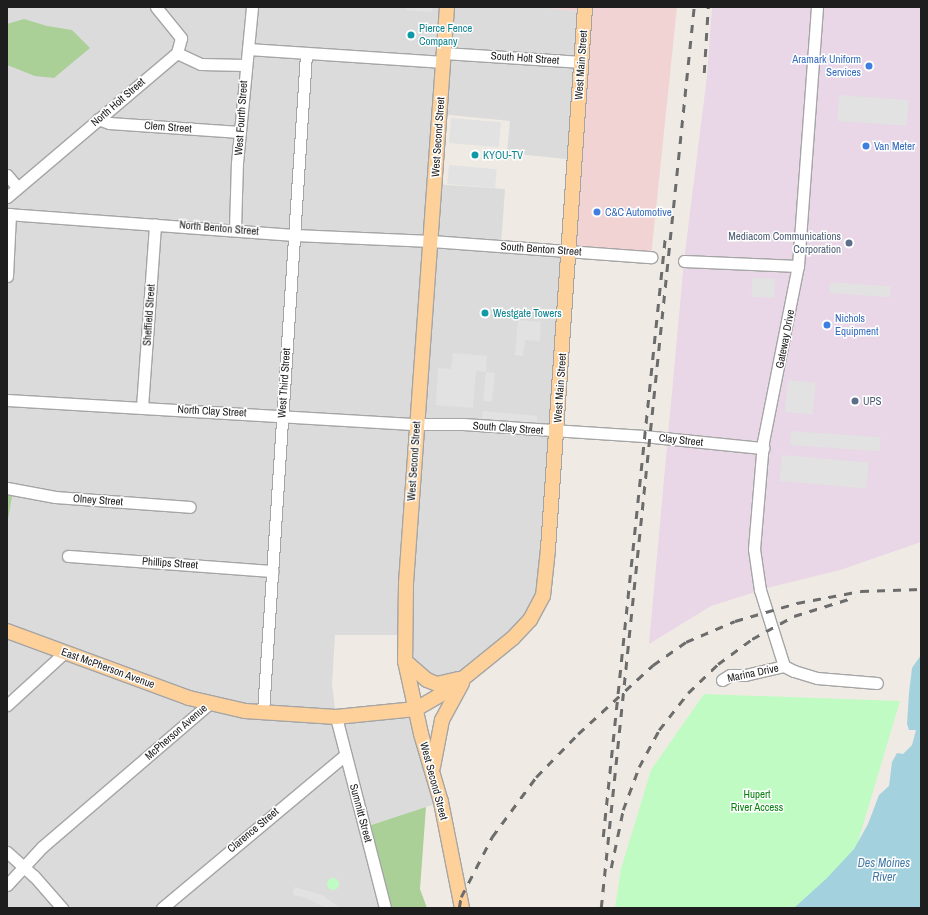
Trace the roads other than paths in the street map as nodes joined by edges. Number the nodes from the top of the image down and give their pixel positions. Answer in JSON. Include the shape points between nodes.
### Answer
{"nodes":[{"id":1,"x":156,"y":7,"type":"edge"},
{"id":2,"x":252,"y":7,"type":"edge"},
{"id":3,"x":447,"y":7,"type":"edge"},
{"id":4,"x":585,"y":7,"type":"edge"},
{"id":5,"x":817,"y":7,"type":"edge"},
{"id":6,"x":248,"y":49,"type":"junction"},
{"id":7,"x":177,"y":53,"type":"junction"},
{"id":8,"x":306,"y":54,"type":"junction"},
{"id":9,"x":444,"y":57,"type":"junction"},
{"id":10,"x":582,"y":62,"type":"junction"},
{"id":11,"x":244,"y":65,"type":"junction"},
{"id":12,"x":98,"y":119,"type":"junction"},
{"id":13,"x":240,"y":132,"type":"junction"},
{"id":14,"x":7,"y":175,"type":"edge"},
{"id":15,"x":17,"y":187,"type":"junction"},
{"id":16,"x":7,"y":197,"type":"edge"},
{"id":17,"x":9,"y":214,"type":"edge"},
{"id":18,"x":155,"y":224,"type":"junction"},
{"id":19,"x":235,"y":229,"type":"junction"},
{"id":20,"x":294,"y":235,"type":"junction"},
{"id":21,"x":431,"y":241,"type":"junction"},
{"id":22,"x":569,"y":251,"type":"junction"},
{"id":23,"x":651,"y":257,"type":"dead end"},
{"id":24,"x":684,"y":261,"type":"dead end"},
{"id":25,"x":798,"y":266,"type":"junction"},
{"id":26,"x":7,"y":276,"type":"edge"},
{"id":27,"x":7,"y":400,"type":"edge"},
{"id":28,"x":142,"y":407,"type":"junction"},
{"id":29,"x":282,"y":415,"type":"junction"},
{"id":30,"x":416,"y":424,"type":"junction"},
{"id":31,"x":557,"y":431,"type":"junction"},
{"id":32,"x":600,"y":435,"type":"joint"},
{"id":33,"x":763,"y":448,"type":"junction"},
{"id":34,"x":7,"y":488,"type":"edge"},
{"id":35,"x":190,"y":507,"type":"dead end"},
{"id":36,"x":68,"y":556,"type":"dead end"},
{"id":37,"x":272,"y":571,"type":"junction"},
{"id":38,"x":7,"y":631,"type":"edge"},
{"id":39,"x":66,"y":652,"type":"junction"},
{"id":40,"x":405,"y":661,"type":"junction"},
{"id":41,"x":784,"y":666,"type":"junction"},
{"id":42,"x":466,"y":676,"type":"junction"},
{"id":43,"x":722,"y":680,"type":"dead end"},
{"id":44,"x":877,"y":683,"type":"dead end"},
{"id":45,"x":210,"y":703,"type":"junction"},
{"id":46,"x":7,"y":705,"type":"edge"},
{"id":47,"x":416,"y":709,"type":"junction"},
{"id":48,"x":263,"y":712,"type":"junction"},
{"id":49,"x":336,"y":718,"type":"junction"},
{"id":50,"x":345,"y":755,"type":"junction"},
{"id":51,"x":433,"y":769,"type":"junction"},
{"id":52,"x":7,"y":852,"type":"edge"},
{"id":53,"x":24,"y":868,"type":"junction"},
{"id":54,"x":7,"y":885,"type":"edge"},
{"id":55,"x":62,"y":908,"type":"edge"},
{"id":56,"x":162,"y":908,"type":"edge"},
{"id":57,"x":385,"y":908,"type":"edge"},
{"id":58,"x":462,"y":908,"type":"edge"}],
"edges":[{"from":1,"to":7,"type":"street","via":[[181,38]]},
{"from":2,"to":6,"type":"street","name":"West Fourth Street"},
{"from":3,"to":9,"type":"main road","name":"West Second Street"},
{"from":4,"to":10,"type":"main road","name":"West Main Street"},
{"from":5,"to":25,"type":"street","name":"Gateway Drive"},
{"from":6,"to":8,"type":"street"},
{"from":6,"to":11,"type":"street","name":"West Fourth Street"},
{"from":7,"to":11,"type":"street","via":[[201,64]]},
{"from":7,"to":12,"type":"street","name":"North Holt Street"},
{"from":8,"to":9,"type":"street"},
{"from":8,"to":20,"type":"street","name":"West Third Street"},
{"from":9,"to":10,"type":"street","name":"South Holt Street"},
{"from":9,"to":21,"type":"main road","name":"West Second Street"},
{"from":10,"to":22,"type":"main road","name":"West Main Street"},
{"from":11,"to":13,"type":"street","name":"West Fourth Street"},
{"from":12,"to":13,"type":"street","name":"Clem Street","via":[[109,123]]},
{"from":12,"to":15,"type":"street","name":"North Holt Street"},
{"from":13,"to":19,"type":"street","name":"West Fourth Street"},
{"from":14,"to":15,"type":"street"},
{"from":15,"to":16,"type":"street","name":"North Holt Street"},
{"from":17,"to":18,"type":"street","name":"North Benton Street"},
{"from":17,"to":26,"type":"street"},
{"from":18,"to":19,"type":"street","name":"North Benton Street"},
{"from":18,"to":28,"type":"street","name":"Sheffield Street"},
{"from":19,"to":20,"type":"street","name":"North Benton Street"},
{"from":20,"to":21,"type":"street","name":"North Benton Street"},
{"from":20,"to":29,"type":"street","name":"West Third Street"},
{"from":21,"to":22,"type":"street","name":"South Benton Street"},
{"from":21,"to":30,"type":"main road","name":"West Second Street"},
{"from":22,"to":23,"type":"street","name":"South Benton Street"},
{"from":22,"to":31,"type":"main road","name":"West Main Street"},
{"from":24,"to":25,"type":"street"},
{"from":25,"to":33,"type":"street","name":"Gateway Drive"},
{"from":27,"to":28,"type":"street","name":"North Clay Street"},
{"from":28,"to":29,"type":"street","name":"North Clay Street"},
{"from":29,"to":30,"type":"street","name":"North Clay Street"},
{"from":29,"to":37,"type":"street","name":"West Third Street"},
{"from":30,"to":31,"type":"street","name":"South Clay Street","via":[[463,424]]},
{"from":30,"to":40,"type":"main road","name":"West Second Street","via":[[406,583]]},
{"from":31,"to":32,"type":"street","name":"South Clay Street"},
{"from":31,"to":42,"type":"main road","name":"West Main Street","via":[[543,596],[530,620],[513,638]]},
{"from":32,"to":33,"type":"street","name":"Clay Street","via":[[651,437]]},
{"from":33,"to":41,"type":"street","name":"Gateway Drive","via":[[754,549],[759,586]]},
{"from":34,"to":35,"type":"street","name":"Olney Street","via":[[56,497]]},
{"from":36,"to":37,"type":"street","name":"Phillips Street"},
{"from":37,"to":48,"type":"street","name":"West Third Street"},
{"from":38,"to":39,"type":"main road","name":"East McPherson Avenue"},
{"from":39,"to":45,"type":"main road","name":"East McPherson Avenue","via":[[189,698]]},
{"from":39,"to":46,"type":"street"},
{"from":40,"to":42,"type":"main road","via":[[427,680],[437,684],[446,684]]},
{"from":40,"to":47,"type":"main road","name":"West Second Street"},
{"from":41,"to":43,"type":"street","name":"Marina Drive","via":[[745,676],[730,675]]},
{"from":41,"to":44,"type":"street","via":[[794,672],[817,678]]},
{"from":42,"to":47,"type":"main road","name":"West Main Street","via":[[450,689]]},
{"from":42,"to":51,"type":"main road","via":[[442,720]]},
{"from":45,"to":48,"type":"main road","name":"McPherson Avenue"},
{"from":45,"to":53,"type":"street","name":"McPherson Avenue","via":[[42,847]]},
{"from":47,"to":49,"type":"main road","name":"McPherson Avenue"},
{"from":47,"to":51,"type":"main road","name":"West Second Street"},
{"from":48,"to":49,"type":"main road","name":"McPherson Avenue"},
{"from":49,"to":50,"type":"street","name":"Summitt Street"},
{"from":50,"to":56,"type":"street","name":"Clarence Street"},
{"from":50,"to":57,"type":"street","name":"Summitt Street"},
{"from":51,"to":58,"type":"main road","name":"West Second Street"},
{"from":52,"to":53,"type":"street"},
{"from":53,"to":54,"type":"street","name":"McPherson Avenue"},
{"from":53,"to":55,"type":"street"}]}
